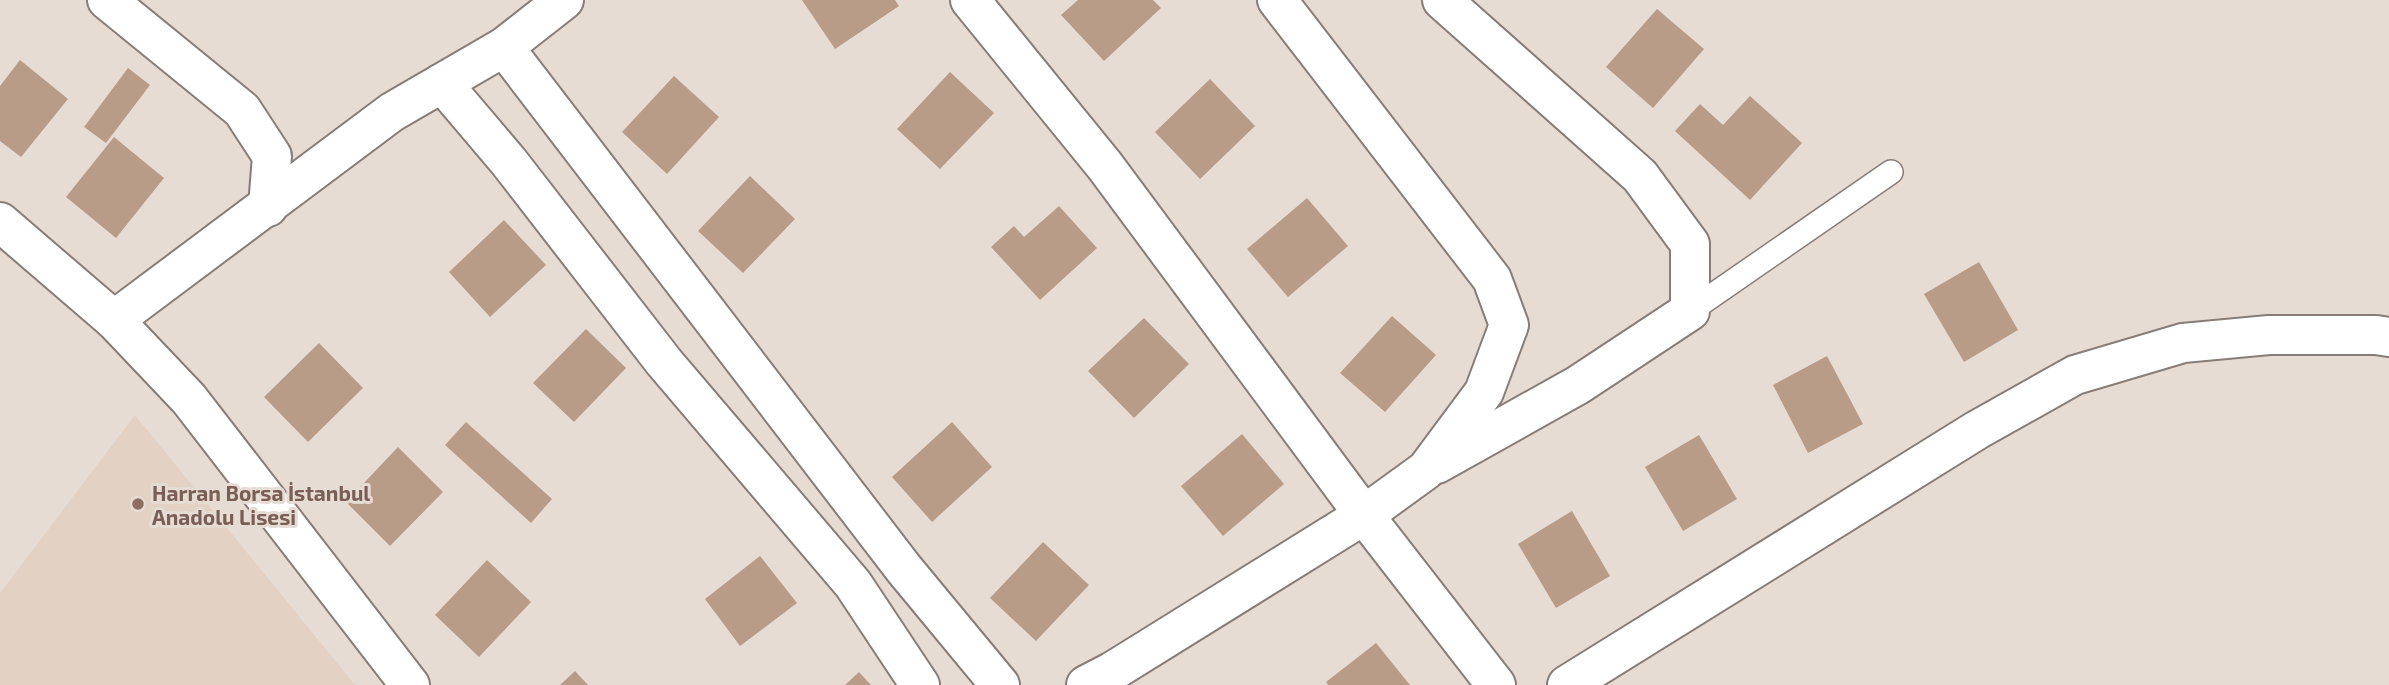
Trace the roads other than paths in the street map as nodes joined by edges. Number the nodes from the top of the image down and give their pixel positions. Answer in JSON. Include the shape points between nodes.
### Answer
{"nodes":[{"id":1,"x":107,"y":0,"type":"edge"},
{"id":2,"x":564,"y":0,"type":"edge"},
{"id":3,"x":970,"y":0,"type":"edge"},
{"id":4,"x":1277,"y":0,"type":"edge"},
{"id":5,"x":1442,"y":0,"type":"edge"},
{"id":6,"x":504,"y":47,"type":"junction"},
{"id":7,"x":442,"y":83,"type":"junction"},
{"id":8,"x":1891,"y":172,"type":"dead end"},
{"id":9,"x":268,"y":207,"type":"junction"},
{"id":10,"x":0,"y":222,"type":"edge"},
{"id":11,"x":1690,"y":311,"type":"junction"},
{"id":12,"x":114,"y":320,"type":"junction"},
{"id":13,"x":2389,"y":337,"type":"edge"},
{"id":14,"x":1426,"y":470,"type":"junction"},
{"id":15,"x":1364,"y":515,"type":"junction"},
{"id":16,"x":410,"y":685,"type":"edge"},
{"id":17,"x":920,"y":685,"type":"edge"},
{"id":18,"x":1000,"y":685,"type":"edge"},
{"id":19,"x":1086,"y":685,"type":"edge"},
{"id":20,"x":1496,"y":685,"type":"edge"},
{"id":21,"x":1567,"y":685,"type":"edge"}],
"edges":[{"from":1,"to":9,"type":"street","via":[[242,110],[272,156]]},
{"from":2,"to":6,"type":"street"},
{"from":3,"to":15,"type":"street","via":[[1105,166]]},
{"from":4,"to":14,"type":"street","via":[[1492,279],[1509,326],[1484,392]]},
{"from":5,"to":11,"type":"street","via":[[1640,176],[1690,244]]},
{"from":6,"to":7,"type":"street"},
{"from":6,"to":18,"type":"street","via":[[904,569]]},
{"from":7,"to":9,"type":"street","via":[[392,112]]},
{"from":7,"to":17,"type":"street","via":[[664,362],[853,584]]},
{"from":8,"to":11,"type":"lane"},
{"from":9,"to":12,"type":"street"},
{"from":10,"to":12,"type":"street"},
{"from":11,"to":14,"type":"street","via":[[1578,385]]},
{"from":12,"to":16,"type":"street","via":[[190,399]]},
{"from":13,"to":21,"type":"street","via":[[2269,335],[2183,343],[2075,375],[1976,430]]},
{"from":14,"to":15,"type":"street"},
{"from":15,"to":19,"type":"street"},
{"from":15,"to":20,"type":"street"}]}
